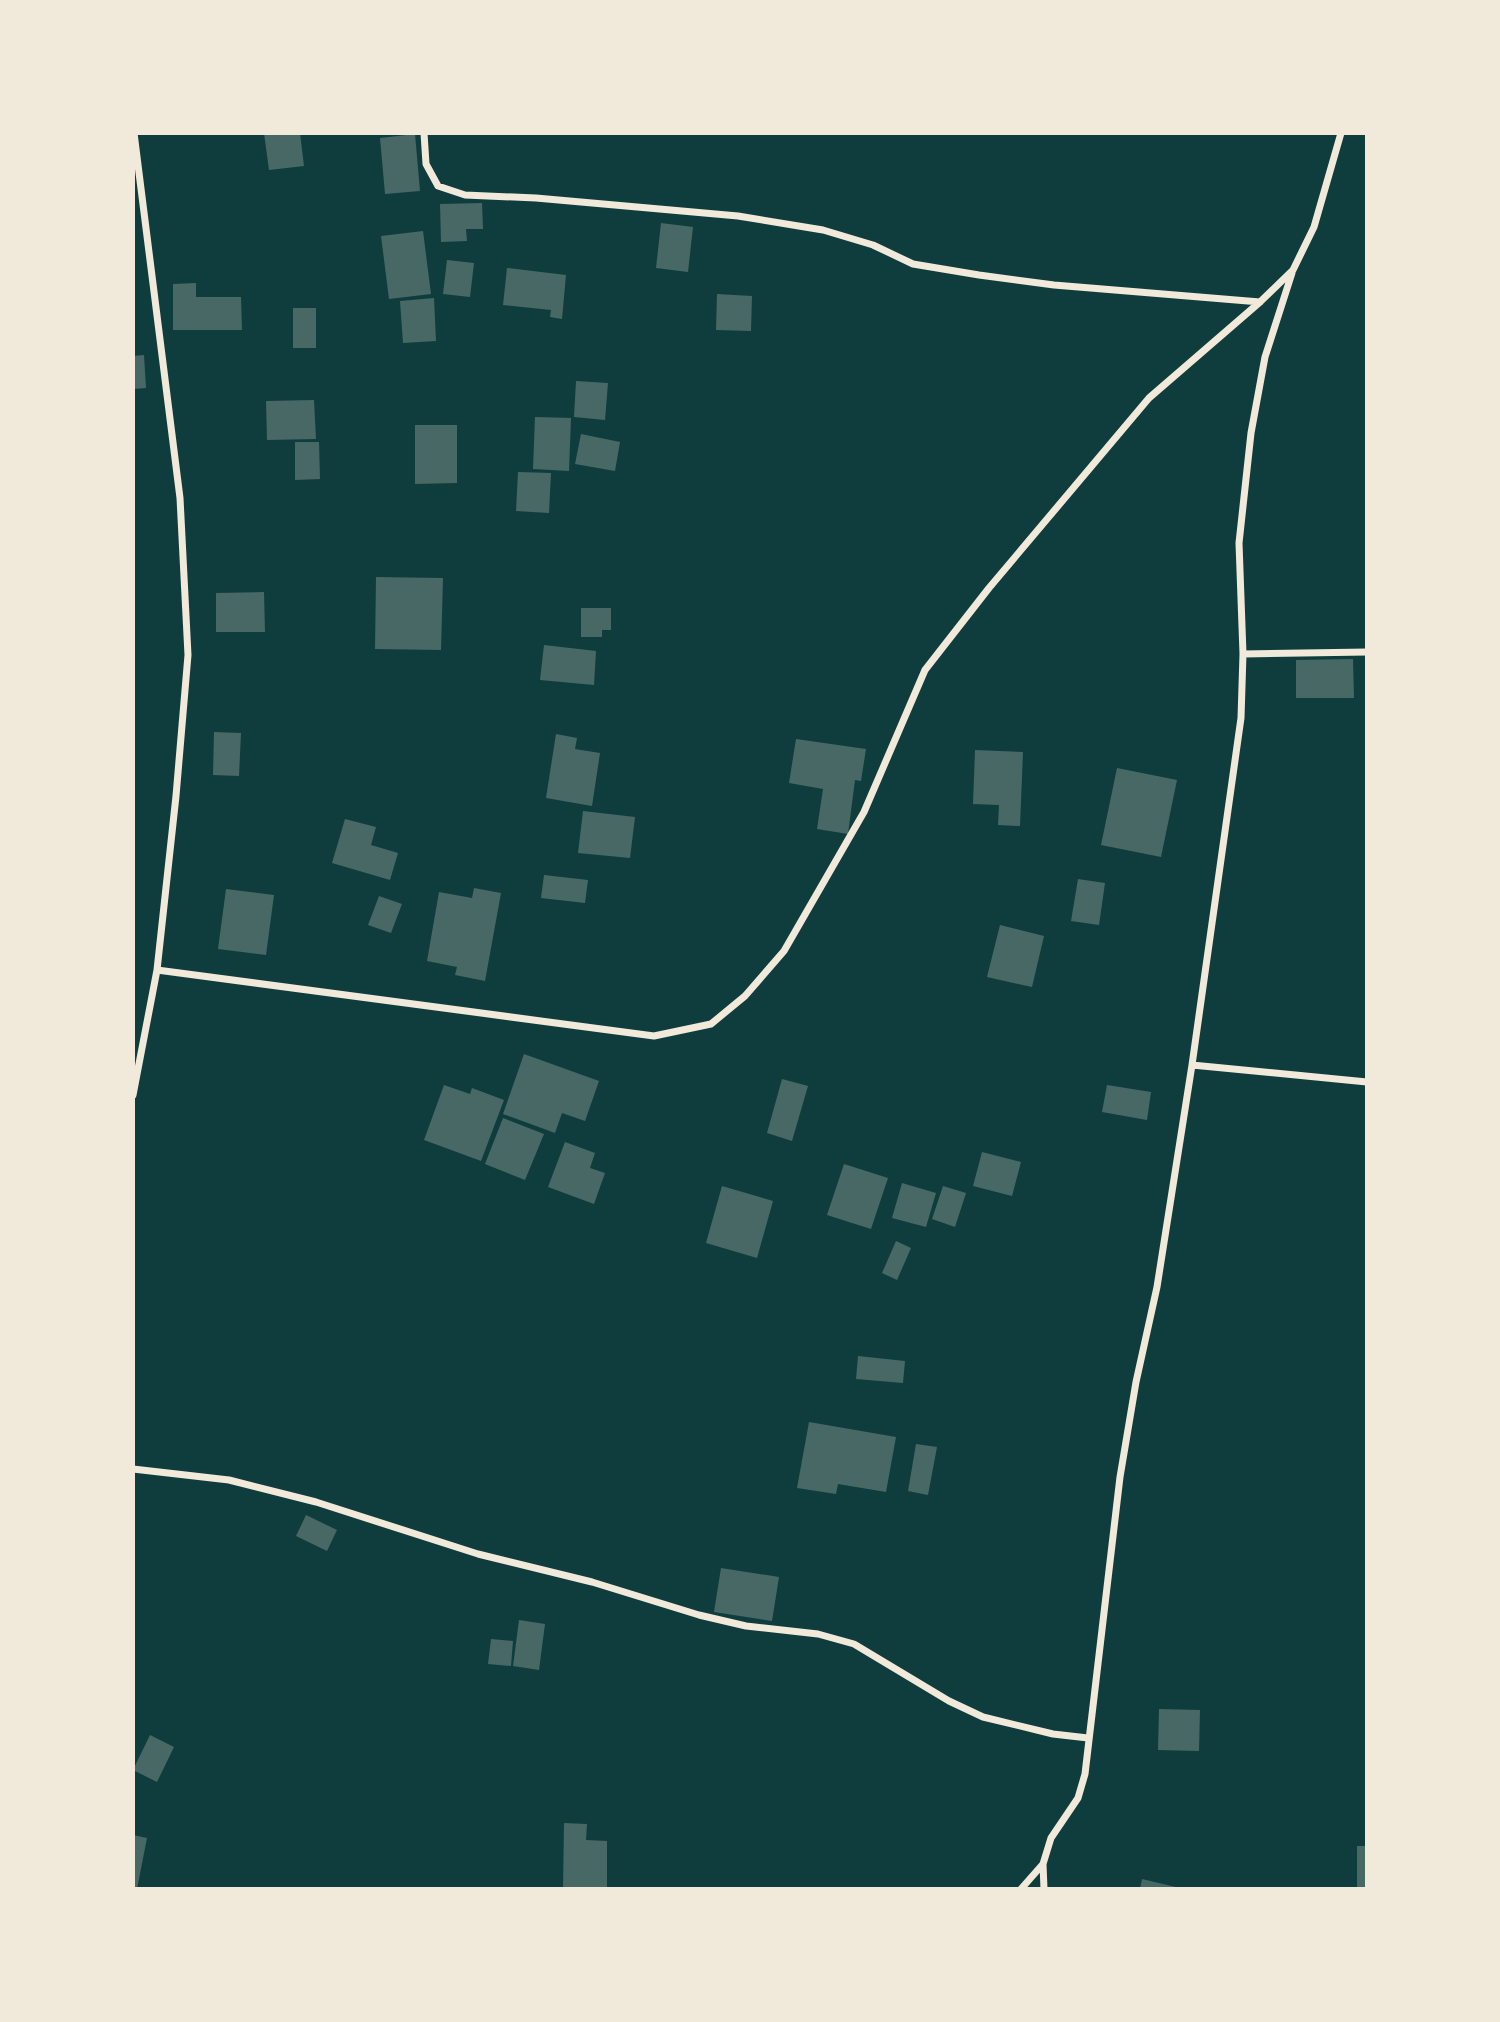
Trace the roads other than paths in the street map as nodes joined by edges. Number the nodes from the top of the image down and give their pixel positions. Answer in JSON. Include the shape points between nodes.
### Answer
{"nodes":[{"id":1,"x":134,"y":133,"type":"edge"},
{"id":2,"x":424,"y":133,"type":"edge"},
{"id":3,"x":1341,"y":133,"type":"edge"},
{"id":4,"x":1293,"y":270,"type":"junction"},
{"id":5,"x":1260,"y":302,"type":"junction"},
{"id":6,"x":1367,"y":652,"type":"edge"},
{"id":7,"x":1243,"y":654,"type":"junction"},
{"id":8,"x":157,"y":970,"type":"junction"},
{"id":9,"x":1192,"y":1065,"type":"junction"},
{"id":10,"x":1367,"y":1082,"type":"edge"},
{"id":11,"x":133,"y":1094,"type":"edge"},
{"id":12,"x":133,"y":1469,"type":"edge"},
{"id":13,"x":1088,"y":1738,"type":"junction"},
{"id":14,"x":1043,"y":1864,"type":"junction"},
{"id":15,"x":1021,"y":1889,"type":"edge"},
{"id":16,"x":1044,"y":1889,"type":"edge"}],
"edges":[{"from":1,"to":8,"type":"street","via":[[180,498],[188,655]]},
{"from":2,"to":5,"type":"street","via":[[426,164],[438,186],[465,195],[738,216],[823,230],[873,245],[913,264],[979,275]]},
{"from":3,"to":4,"type":"street","via":[[1314,227]]},
{"from":4,"to":5,"type":"street"},
{"from":4,"to":7,"type":"street","via":[[1265,357],[1251,433],[1239,543]]},
{"from":5,"to":8,"type":"street","via":[[1149,398],[925,670],[864,812],[784,951],[744,996],[711,1024],[654,1036]]},
{"from":6,"to":7,"type":"street"},
{"from":7,"to":9,"type":"street","via":[[1241,718]]},
{"from":8,"to":11,"type":"street"},
{"from":9,"to":10,"type":"street"},
{"from":9,"to":13,"type":"street","via":[[1157,1287],[1120,1477]]},
{"from":12,"to":13,"type":"street","via":[[229,1480],[699,1615],[854,1644],[983,1717]]},
{"from":13,"to":14,"type":"street","via":[[1078,1798],[1051,1838]]},
{"from":14,"to":15,"type":"street"},
{"from":14,"to":16,"type":"street"}]}
